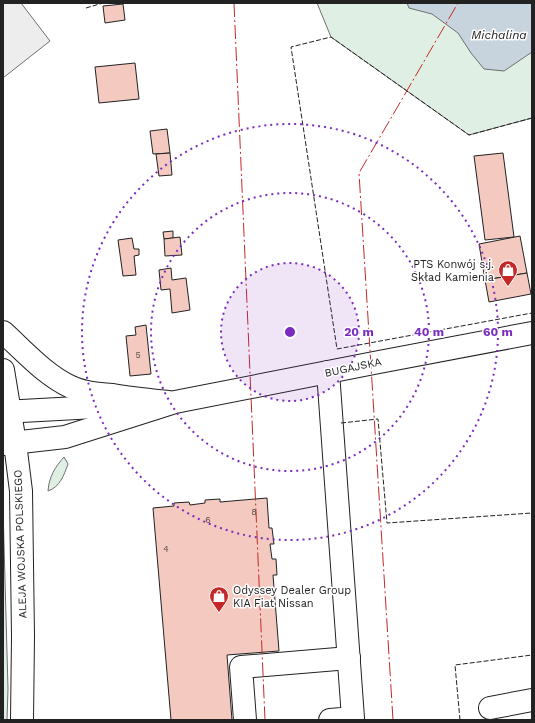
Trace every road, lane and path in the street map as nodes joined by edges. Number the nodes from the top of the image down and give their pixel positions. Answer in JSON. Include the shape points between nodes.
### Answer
{"nodes":[{"id":1,"x":3,"y":332,"type":"edge"},
{"id":2,"x":532,"y":333,"type":"edge"},
{"id":3,"x":3,"y":370,"type":"edge"},
{"id":4,"x":328,"y":372,"type":"junction"},
{"id":5,"x":175,"y":402,"type":"junction"},
{"id":6,"x":6,"y":412,"type":"edge"},
{"id":7,"x":9,"y":444,"type":"edge"},
{"id":8,"x":349,"y":658,"type":"junction"},
{"id":9,"x":532,"y":700,"type":"edge"},
{"id":10,"x":490,"y":708,"type":"dead end"},
{"id":11,"x":22,"y":720,"type":"edge"},
{"id":12,"x":245,"y":720,"type":"edge"},
{"id":13,"x":330,"y":720,"type":"edge"}],
"edges":[{"from":1,"to":5,"type":"main road","via":[[44,370],[73,388]]},
{"from":2,"to":4,"type":"main road","name":"BUGAJSKA"},
{"from":3,"to":6,"type":"main road","name":"ALEJA WOJSKA POLSKIEGO"},
{"from":4,"to":5,"type":"main road","name":"BUGAJSKA"},
{"from":4,"to":8,"type":"main road"},
{"from":5,"to":6,"type":"main road","name":"BUGAJSKA"},
{"from":5,"to":7,"type":"main road","name":"BUGAJSKA","via":[[66,437]]},
{"from":6,"to":7,"type":"main road","name":"ALEJA WOJSKA POLSKIEGO"},
{"from":7,"to":11,"type":"main road","name":"ALEJA WOJSKA POLSKIEGO","via":[[21,491]]},
{"from":8,"to":12,"type":"main road","via":[[241,667]]},
{"from":8,"to":13,"type":"main road","via":[[353,718]]},
{"from":9,"to":10,"type":"main road"}]}
